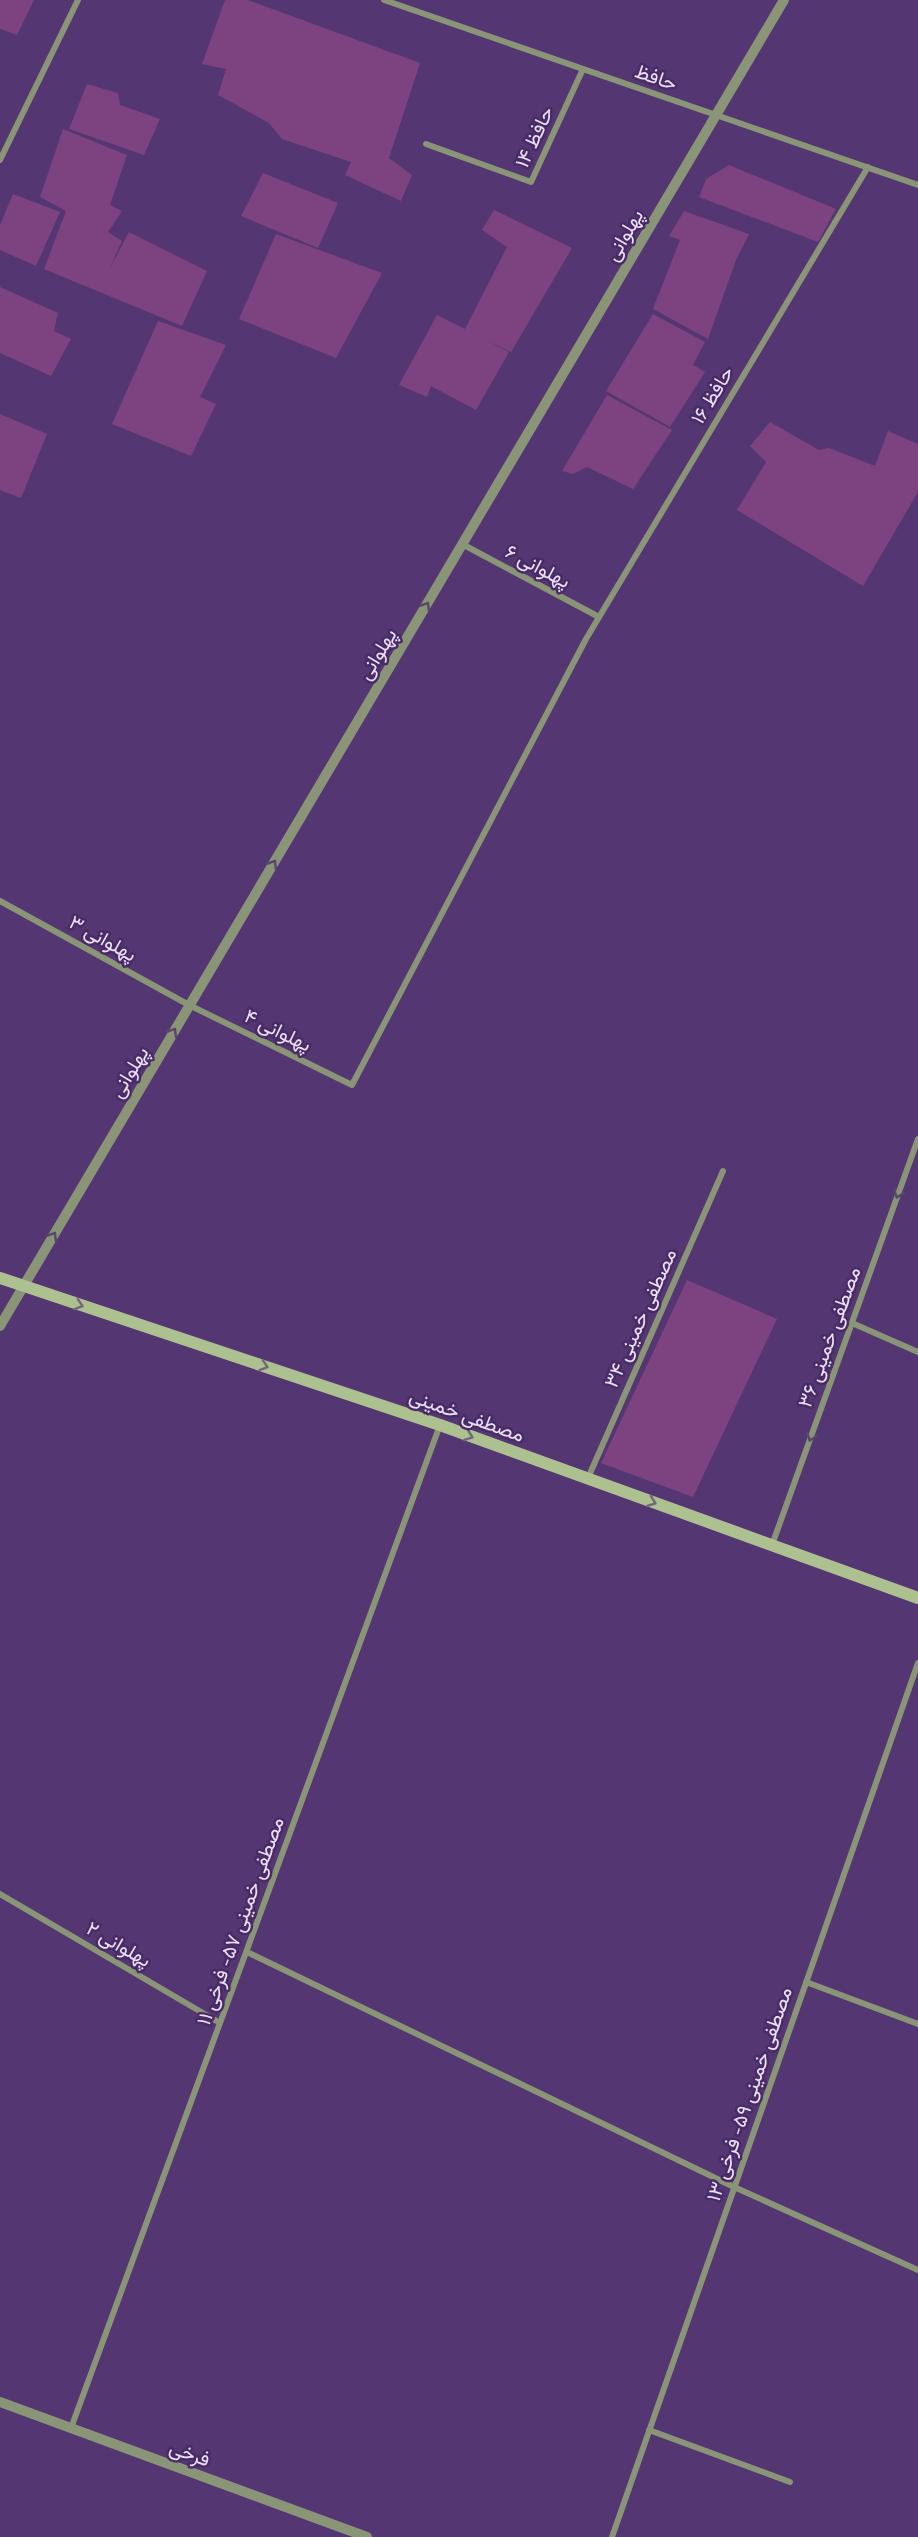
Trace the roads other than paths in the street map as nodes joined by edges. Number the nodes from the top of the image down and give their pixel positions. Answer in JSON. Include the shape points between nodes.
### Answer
{"nodes":[{"id":1,"x":78,"y":0,"type":"edge"},
{"id":2,"x":384,"y":0,"type":"edge"},
{"id":3,"x":784,"y":0,"type":"edge"},
{"id":4,"x":583,"y":69,"type":"junction"},
{"id":5,"x":716,"y":115,"type":"junction"},
{"id":6,"x":426,"y":144,"type":"dead end"},
{"id":7,"x":0,"y":160,"type":"edge"},
{"id":8,"x":868,"y":167,"type":"junction"},
{"id":9,"x":918,"y":185,"type":"edge"},
{"id":10,"x":462,"y":544,"type":"junction"},
{"id":11,"x":599,"y":617,"type":"junction"},
{"id":12,"x":0,"y":901,"type":"edge"},
{"id":13,"x":189,"y":1005,"type":"junction"},
{"id":14,"x":352,"y":1085,"type":"joint"},
{"id":15,"x":918,"y":1139,"type":"edge"},
{"id":16,"x":723,"y":1171,"type":"dead end"},
{"id":17,"x":0,"y":1278,"type":"edge"},
{"id":18,"x":23,"y":1286,"type":"junction"},
{"id":19,"x":852,"y":1323,"type":"junction"},
{"id":20,"x":0,"y":1326,"type":"edge"},
{"id":21,"x":918,"y":1352,"type":"edge"},
{"id":22,"x":440,"y":1425,"type":"junction"},
{"id":23,"x":587,"y":1479,"type":"junction"},
{"id":24,"x":771,"y":1545,"type":"junction"},
{"id":25,"x":918,"y":1598,"type":"edge"},
{"id":26,"x":918,"y":1663,"type":"edge"},
{"id":27,"x":0,"y":1894,"type":"edge"},
{"id":28,"x":247,"y":1952,"type":"junction"},
{"id":29,"x":806,"y":1982,"type":"junction"},
{"id":30,"x":220,"y":2023,"type":"junction"},
{"id":31,"x":918,"y":2024,"type":"edge"},
{"id":32,"x":734,"y":2187,"type":"junction"},
{"id":33,"x":918,"y":2270,"type":"edge"},
{"id":34,"x":0,"y":2402,"type":"edge"},
{"id":35,"x":71,"y":2428,"type":"junction"},
{"id":36,"x":649,"y":2430,"type":"junction"},
{"id":37,"x":790,"y":2482,"type":"dead end"},
{"id":38,"x":367,"y":2537,"type":"edge"},
{"id":39,"x":612,"y":2537,"type":"edge"}],
"edges":[{"from":1,"to":7,"type":"street"},
{"from":2,"to":4,"type":"street","name":"حافظ"},
{"from":3,"to":5,"type":"street","name":"پهلوانی"},
{"from":4,"to":5,"type":"street","name":"حافظ"},
{"from":4,"to":6,"type":"street","name":"حافظ ۱۴","via":[[531,182]]},
{"from":5,"to":8,"type":"street","name":"حافظ"},
{"from":5,"to":10,"type":"street","name":"پهلوانی"},
{"from":8,"to":9,"type":"street","name":"حافظ"},
{"from":8,"to":11,"type":"street","name":"حافظ ۱۶"},
{"from":10,"to":11,"type":"street","name":"پهلوانی ۶"},
{"from":13,"to":10,"type":"street","name":"پهلوانی","one_way":true},
{"from":11,"to":14,"type":"street","name":"حافظ ۱۶"},
{"from":12,"to":13,"type":"street","name":"پهلوانی ۳"},
{"from":13,"to":14,"type":"street","name":"پهلوانی ۴"},
{"from":18,"to":13,"type":"street","name":"پهلوانی","one_way":true},
{"from":15,"to":19,"type":"street","name":"مصطفی خمینی ۳۶","one_way":true},
{"from":16,"to":23,"type":"street","name":"مصطفی خمینی ۳۴"},
{"from":17,"to":18,"type":"main road","name":"مصطفی خمینی"},
{"from":18,"to":20,"type":"street","name":"پهلوانی"},
{"from":18,"to":22,"type":"main road","name":"مصطفی خمینی","one_way":true},
{"from":19,"to":21,"type":"street"},
{"from":19,"to":24,"type":"street","name":"مصطفی خمینی ۳۶","one_way":true},
{"from":22,"to":23,"type":"main road","name":"مصطفی خمینی","one_way":true},
{"from":22,"to":28,"type":"street","name":"مصطفی خمینی ۵۷- فرخی ۱۱"},
{"from":23,"to":24,"type":"main road","name":"مصطفی خمینی","one_way":true},
{"from":24,"to":25,"type":"main road","name":"مصطفی خمینی"},
{"from":26,"to":29,"type":"street","name":"مصطفی خمینی ۵۹- فرخی ۱۳"},
{"from":27,"to":30,"type":"street","name":"پهلوانی ۲"},
{"from":28,"to":30,"type":"street","name":"مصطفی خمینی ۵۷- فرخی ۱۱"},
{"from":28,"to":32,"type":"street"},
{"from":29,"to":31,"type":"street"},
{"from":29,"to":32,"type":"street","name":"مصطفی خمینی ۵۹- فرخی ۱۳"},
{"from":30,"to":35,"type":"street","name":"مصطفی خمینی ۵۷- فرخی ۱۱"},
{"from":32,"to":33,"type":"street"},
{"from":32,"to":36,"type":"street","name":"مصطفی خمینی ۵۹- فرخی ۱۳"},
{"from":34,"to":35,"type":"street","name":"فرخی"},
{"from":35,"to":38,"type":"street","name":"فرخی"},
{"from":36,"to":37,"type":"street"},
{"from":36,"to":39,"type":"street","name":"مصطفی خمینی ۵۹- فرخی ۱۳"}]}
